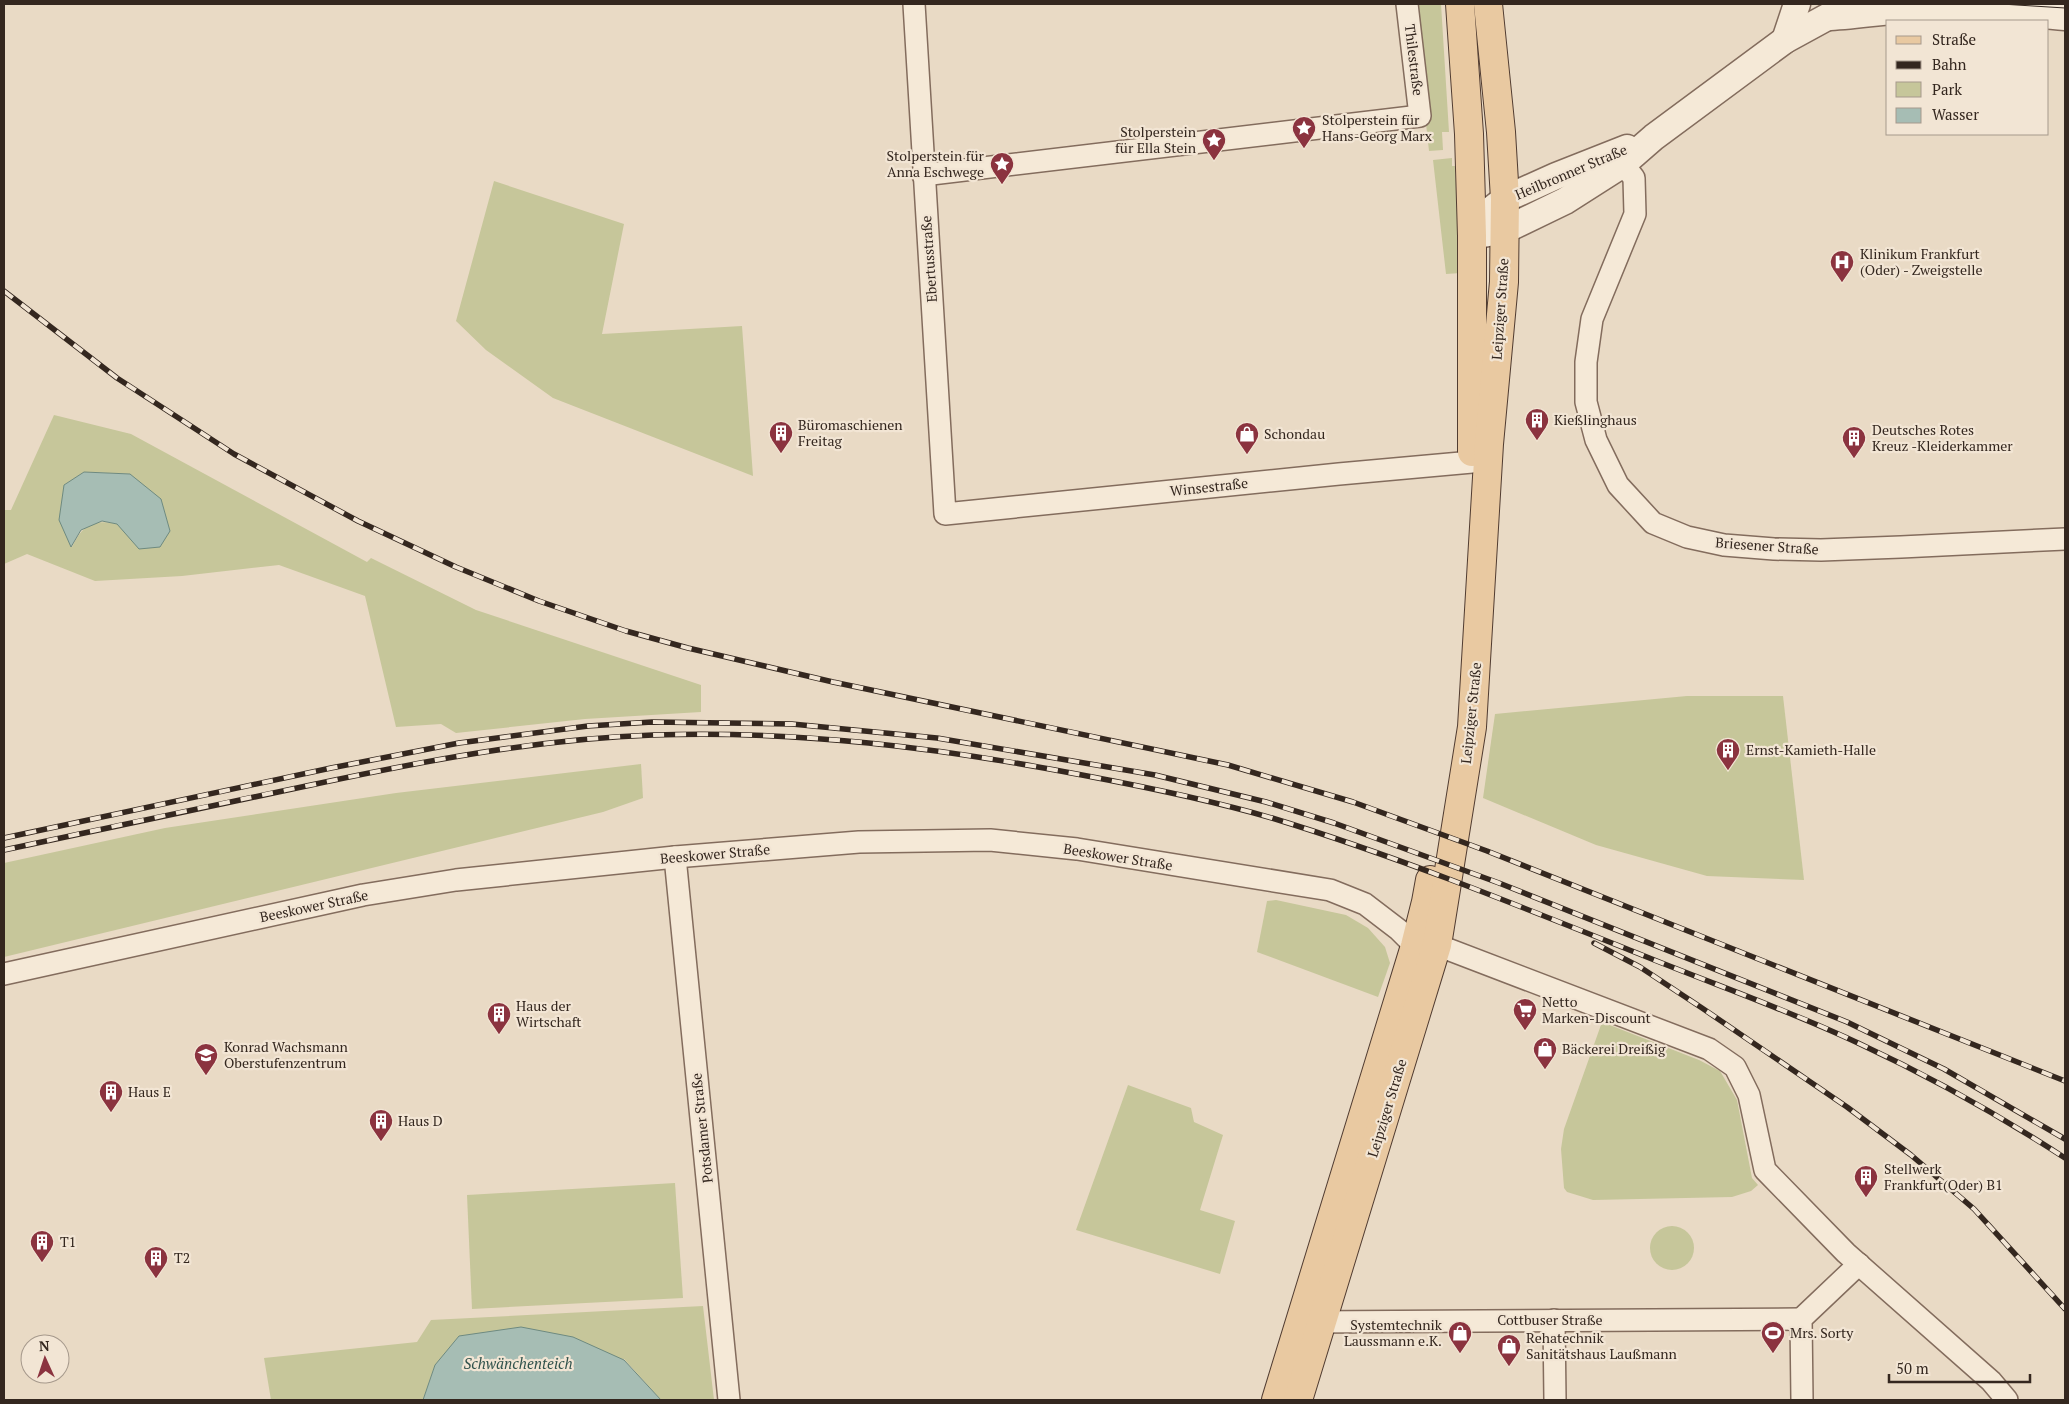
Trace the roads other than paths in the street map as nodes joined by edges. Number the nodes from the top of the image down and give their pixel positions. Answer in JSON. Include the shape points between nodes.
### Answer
{"nodes":[{"id":1,"x":914,"y":4,"type":"edge"},
{"id":2,"x":1407,"y":4,"type":"edge"},
{"id":3,"x":1460,"y":4,"type":"edge"},
{"id":4,"x":1488,"y":4,"type":"edge"},
{"id":5,"x":1797,"y":4,"type":"edge"},
{"id":6,"x":1851,"y":4,"type":"edge"},
{"id":7,"x":1828,"y":8,"type":"edge"},
{"id":8,"x":2065,"y":17,"type":"edge"},
{"id":9,"x":1785,"y":40,"type":"junction"},
{"id":10,"x":1654,"y":137,"type":"junction"},
{"id":11,"x":1623,"y":164,"type":"junction"},
{"id":12,"x":924,"y":175,"type":"junction"},
{"id":13,"x":1505,"y":199,"type":"junction"},
{"id":14,"x":1505,"y":230,"type":"junction"},
{"id":15,"x":1472,"y":236,"type":"junction"},
{"id":16,"x":1472,"y":462,"type":"junction"},
{"id":17,"x":945,"y":514,"type":"joint"},
{"id":18,"x":2065,"y":539,"type":"edge"},
{"id":19,"x":676,"y":857,"type":"junction"},
{"id":20,"x":1426,"y":945,"type":"junction"},
{"id":21,"x":4,"y":974,"type":"edge"},
{"id":22,"x":1859,"y":1264,"type":"junction"},
{"id":23,"x":1801,"y":1319,"type":"junction"},
{"id":24,"x":1554,"y":1320,"type":"junction"},
{"id":25,"x":1310,"y":1322,"type":"junction"},
{"id":26,"x":729,"y":1400,"type":"edge"},
{"id":27,"x":1276,"y":1400,"type":"edge"},
{"id":28,"x":1298,"y":1400,"type":"edge"},
{"id":29,"x":1555,"y":1400,"type":"edge"},
{"id":30,"x":1802,"y":1400,"type":"edge"},
{"id":31,"x":2008,"y":1400,"type":"edge"}],
"edges":[{"from":1,"to":12,"type":"street","name":"Ebertusstraße"},
{"from":2,"to":12,"type":"street","name":"Thilestraße","via":[[1420,116]]},
{"from":3,"to":15,"type":"main road","name":"Leipziger Straße"},
{"from":4,"to":13,"type":"main road","name":"Leipziger Straße"},
{"from":5,"to":9,"type":"street"},
{"from":6,"to":7,"type":"street","name":"Heilbronner Straße"},
{"from":7,"to":8,"type":"street","name":"Heilbronner Straße","via":[[1863,16],[1945,8]]},
{"from":7,"to":9,"type":"street","name":"Heilbronner Straße"},
{"from":9,"to":10,"type":"street","name":"Heilbronner Straße"},
{"from":10,"to":11,"type":"street","name":"Heilbronner Straße"},
{"from":10,"to":13,"type":"street","name":"Heilbronner Straße"},
{"from":11,"to":14,"type":"street","name":"Heilbronner Straße","via":[[1564,201]]},
{"from":11,"to":18,"type":"street","name":"Briesener Straße","via":[[1634,178],[1635,214],[1592,319],[1586,362],[1586,402],[1596,440],[1618,485],[1653,523],[1687,537],[1724,545],[1774,549],[1821,550]]},
{"from":12,"to":17,"type":"street","name":"Ebertusstraße"},
{"from":13,"to":14,"type":"main road","name":"Leipziger Straße"},
{"from":13,"to":15,"type":"street","name":"Heilbronner Straße","via":[[1487,213]]},
{"from":14,"to":15,"type":"street","name":"Heilbronner Straße"},
{"from":14,"to":20,"type":"main road","name":"Leipziger Straße","via":[[1472,727]]},
{"from":15,"to":16,"type":"main road","name":"Leipziger Straße"},
{"from":16,"to":17,"type":"street","name":"Winsestraße"},
{"from":16,"to":20,"type":"main road","name":"Leipziger Straße","via":[[1455,729],[1426,902]]},
{"from":19,"to":20,"type":"street","name":"Beeskower Straße","via":[[859,842],[990,840],[1077,849],[1330,890],[1365,904]]},
{"from":19,"to":21,"type":"street","name":"Beeskower Straße","via":[[456,880],[363,896]]},
{"from":19,"to":26,"type":"street","name":"Potsdamer Straße"},
{"from":20,"to":22,"type":"street","via":[[1709,1049],[1735,1066],[1749,1095],[1765,1170]]},
{"from":20,"to":25,"type":"main road","name":"Leipziger Straße","via":[[1338,1271]]},
{"from":22,"to":23,"type":"street"},
{"from":22,"to":31,"type":"street","via":[[1991,1380]]},
{"from":23,"to":24,"type":"street","name":"Cottbuser Straße"},
{"from":23,"to":30,"type":"street"},
{"from":24,"to":25,"type":"street","name":"Cottbuser Straße"},
{"from":24,"to":29,"type":"street"},
{"from":25,"to":27,"type":"main road","name":"Leipziger Straße"},
{"from":25,"to":28,"type":"main road","name":"Leipziger Straße"}]}
